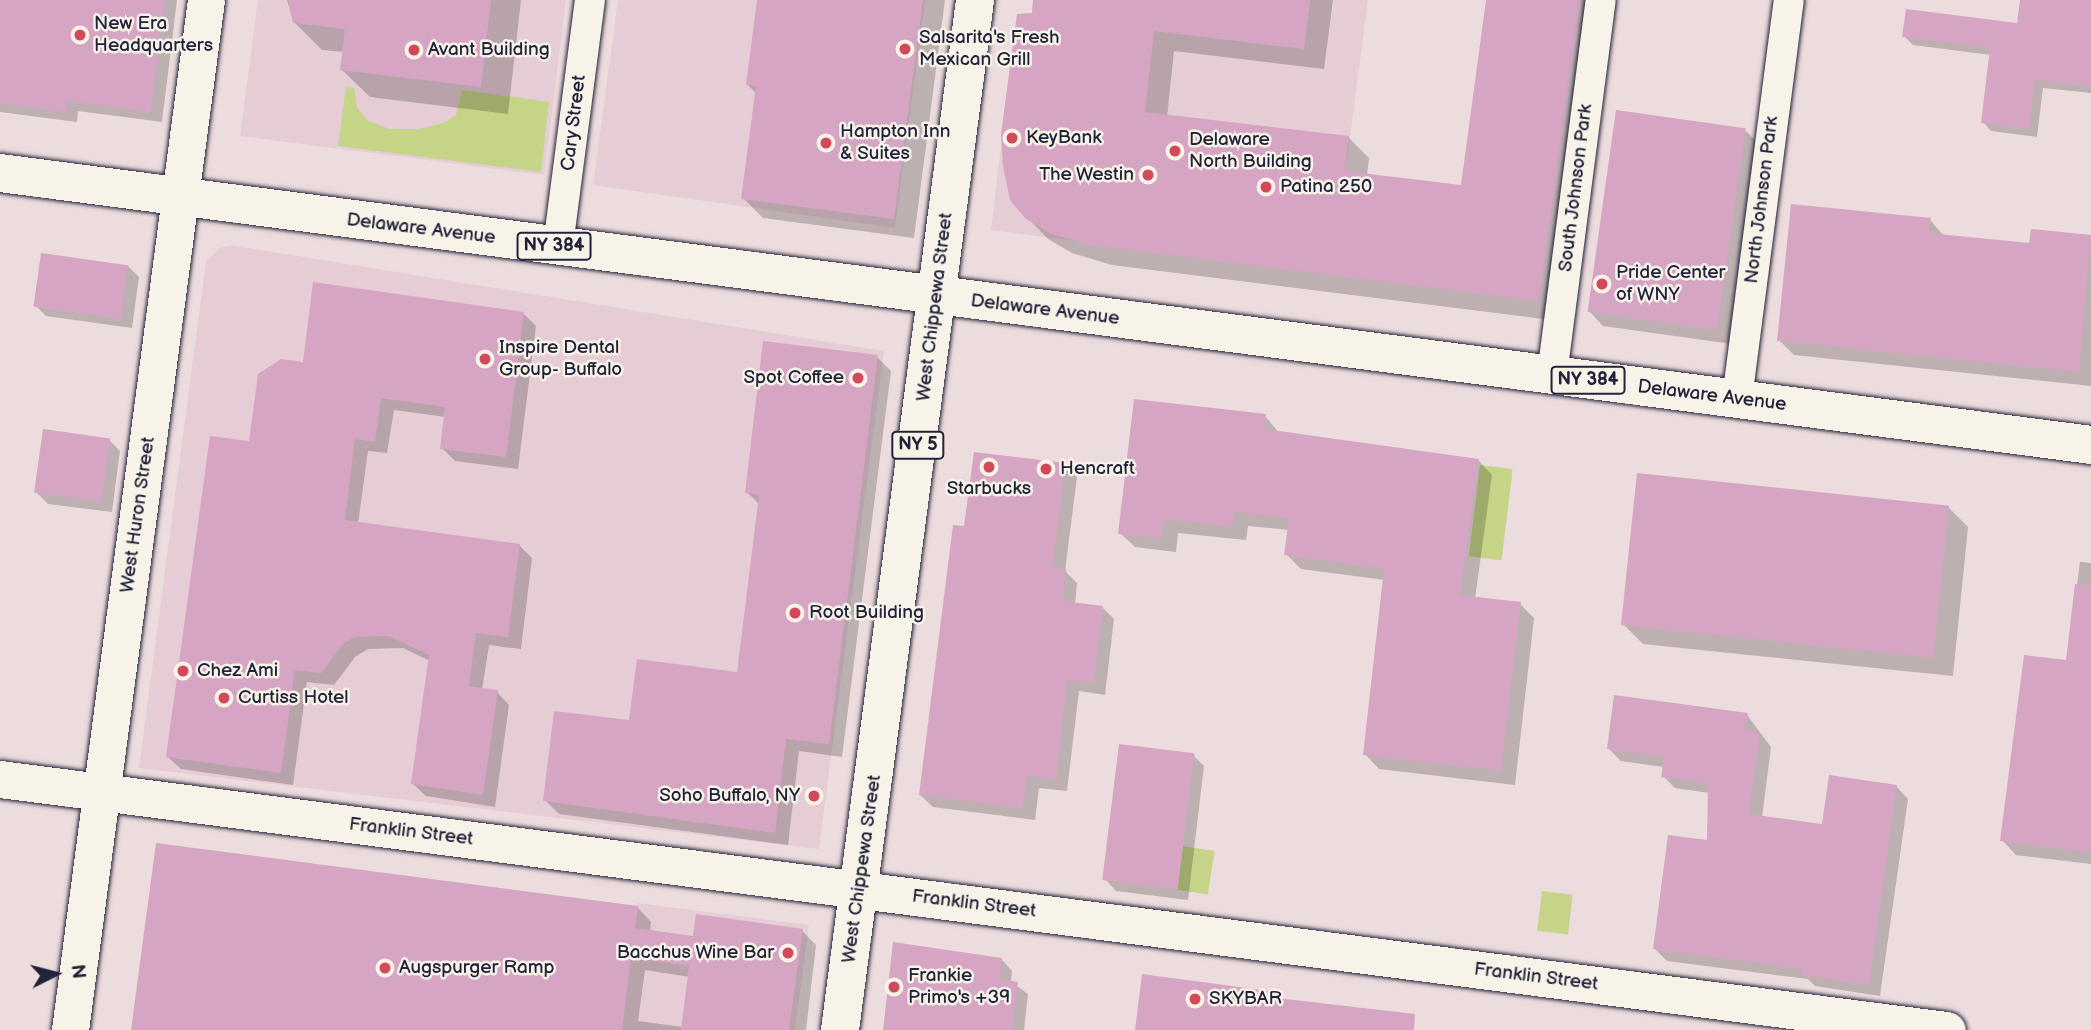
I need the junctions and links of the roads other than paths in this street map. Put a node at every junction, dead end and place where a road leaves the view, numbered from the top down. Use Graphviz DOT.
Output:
graph roads {
  1 [pos="206,0"];
  2 [pos="590,0"];
  3 [pos="975,0"];
  4 [pos="1601,0"];
  5 [pos="1789,0"];
  6 [pos="0,173"];
  7 [pos="180,197"];
  8 [pos="558,246"];
  9 [pos="936,295"];
  10 [pos="1552,375"];
  11 [pos="1737,399"];
  12 [pos="2091,445"];
  13 [pos="0,779"];
  14 [pos="102,792"];
  15 [pos="859,889"];
  16 [pos="71,1030"];
  17 [pos="840,1030"];
  18 [pos="1947,1030"];
  1 -- 7 [label="street, West Huron Street"];
  2 -- 8 [label="street, Cary Street"];
  3 -- 9 [label="main road, West Chippewa Street / NY 5"];
  4 -- 10 [label="street, South Johnson Park"];
  5 -- 11 [label="street, North Johnson Park"];
  6 -- 7 [label="main road, Delaware Avenue / NY 384"];
  7 -- 8 [label="main road, Delaware Avenue / NY 384"];
  7 -- 14 [label="street, West Huron Street"];
  8 -- 9 [label="main road, Delaware Avenue / NY 384"];
  9 -- 10 [label="main road, Delaware Avenue / NY 384"];
  9 -- 15 [label="main road, West Chippewa Street / NY 5"];
  10 -- 11 [label="main road, Delaware Avenue / NY 384"];
  11 -- 12 [label="main road, Delaware Avenue / NY 384"];
  13 -- 14 [label="street, Franklin Street"];
  14 -- 15 [label="street, Franklin Street"];
  14 -- 16 [label="street, West Huron Street"];
  15 -- 17 [label="main road, West Chippewa Street / NY 5"];
  15 -- 18 [label="street, Franklin Street"];
}
